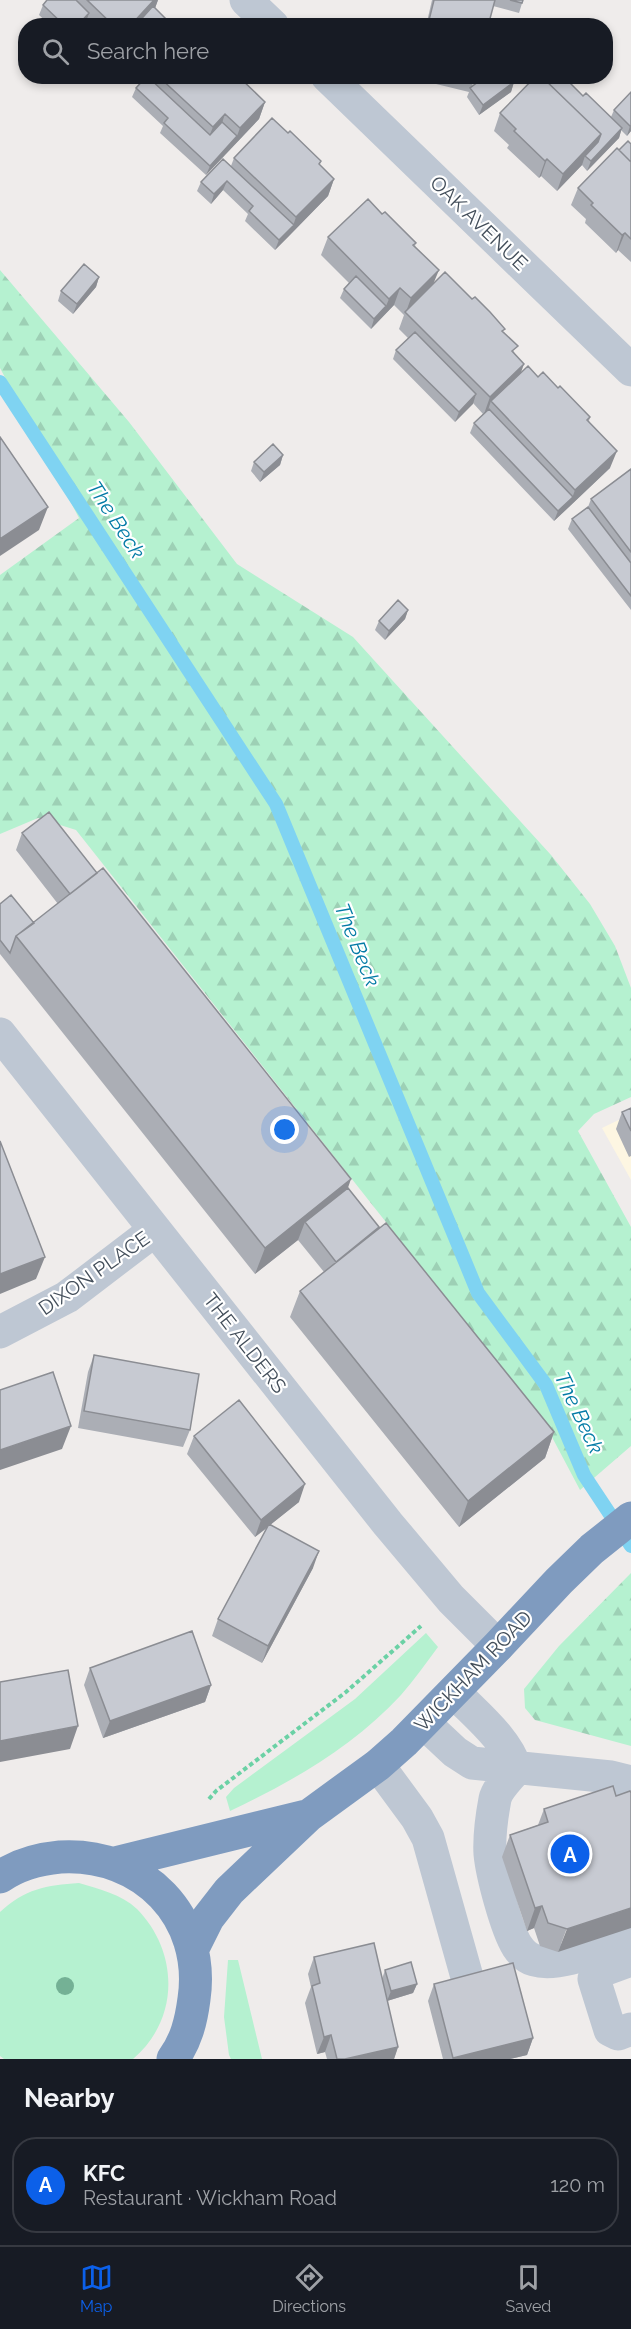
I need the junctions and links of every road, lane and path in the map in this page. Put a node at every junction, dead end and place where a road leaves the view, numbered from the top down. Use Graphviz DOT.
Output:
graph roads {
  1 [pos="246,0"];
  2 [pos="265,18"];
  3 [pos="335,84"];
  4 [pos="631,370"];
  5 [pos="0,1034"];
  6 [pos="155,1230"];
  7 [pos="0,1332"];
  8 [pos="631,1518"];
  9 [pos="451,1599"];
  10 [pos="498,1646"];
  11 [pos="454,1692"];
  12 [pos="424,1723"];
  13 [pos="378,1765"];
  14 [pos="516,1769"];
  15 [pos="628,1785"];
  16 [pos="308,1816"];
  17 [pos="205,1842"];
  18 [pos="115,1863"];
  19 [pos="0,1877"];
  20 [pos="631,1938"];
  21 [pos="193,1948"];
  22 [pos="631,1960"];
  23 [pos="467,1977"];
  24 [pos="631,2029"];
  25 [pos="173,2059"];
  1 -- 2 [label="street"];
  3 -- 4 [label="street, OAK AVENUE"];
  5 -- 6 [label="street, THE ALDERS"];
  6 -- 7 [label="street, DIXON PLACE"];
  6 -- 9 [label="street, THE ALDERS"];
  8 -- 10 [label="highway, WICKHAM ROAD"];
  9 -- 10 [label="street, THE ALDERS"];
  9 -- 17 [label="path"];
  10 -- 11 [label="highway, WICKHAM ROAD"];
  11 -- 12 [label="highway, WICKHAM ROAD"];
  11 -- 14 [label="street"];
  12 -- 13 [label="highway, WICKHAM ROAD"];
  12 -- 14 [label="street"];
  13 -- 16 [label="highway, WICKHAM ROAD"];
  13 -- 23 [label="street"];
  14 -- 15 [label="street"];
  14 -- 20 [label="street"];
  16 -- 17 [label="highway, WICKHAM ROAD"];
  16 -- 21 [label="highway, WICKHAM ROAD"];
  17 -- 18 [label="highway, WICKHAM ROAD"];
  18 -- 19 [label="highway"];
  18 -- 21 [label="highway"];
  21 -- 25 [label="highway"];
  22 -- 24 [label="street"];
}
